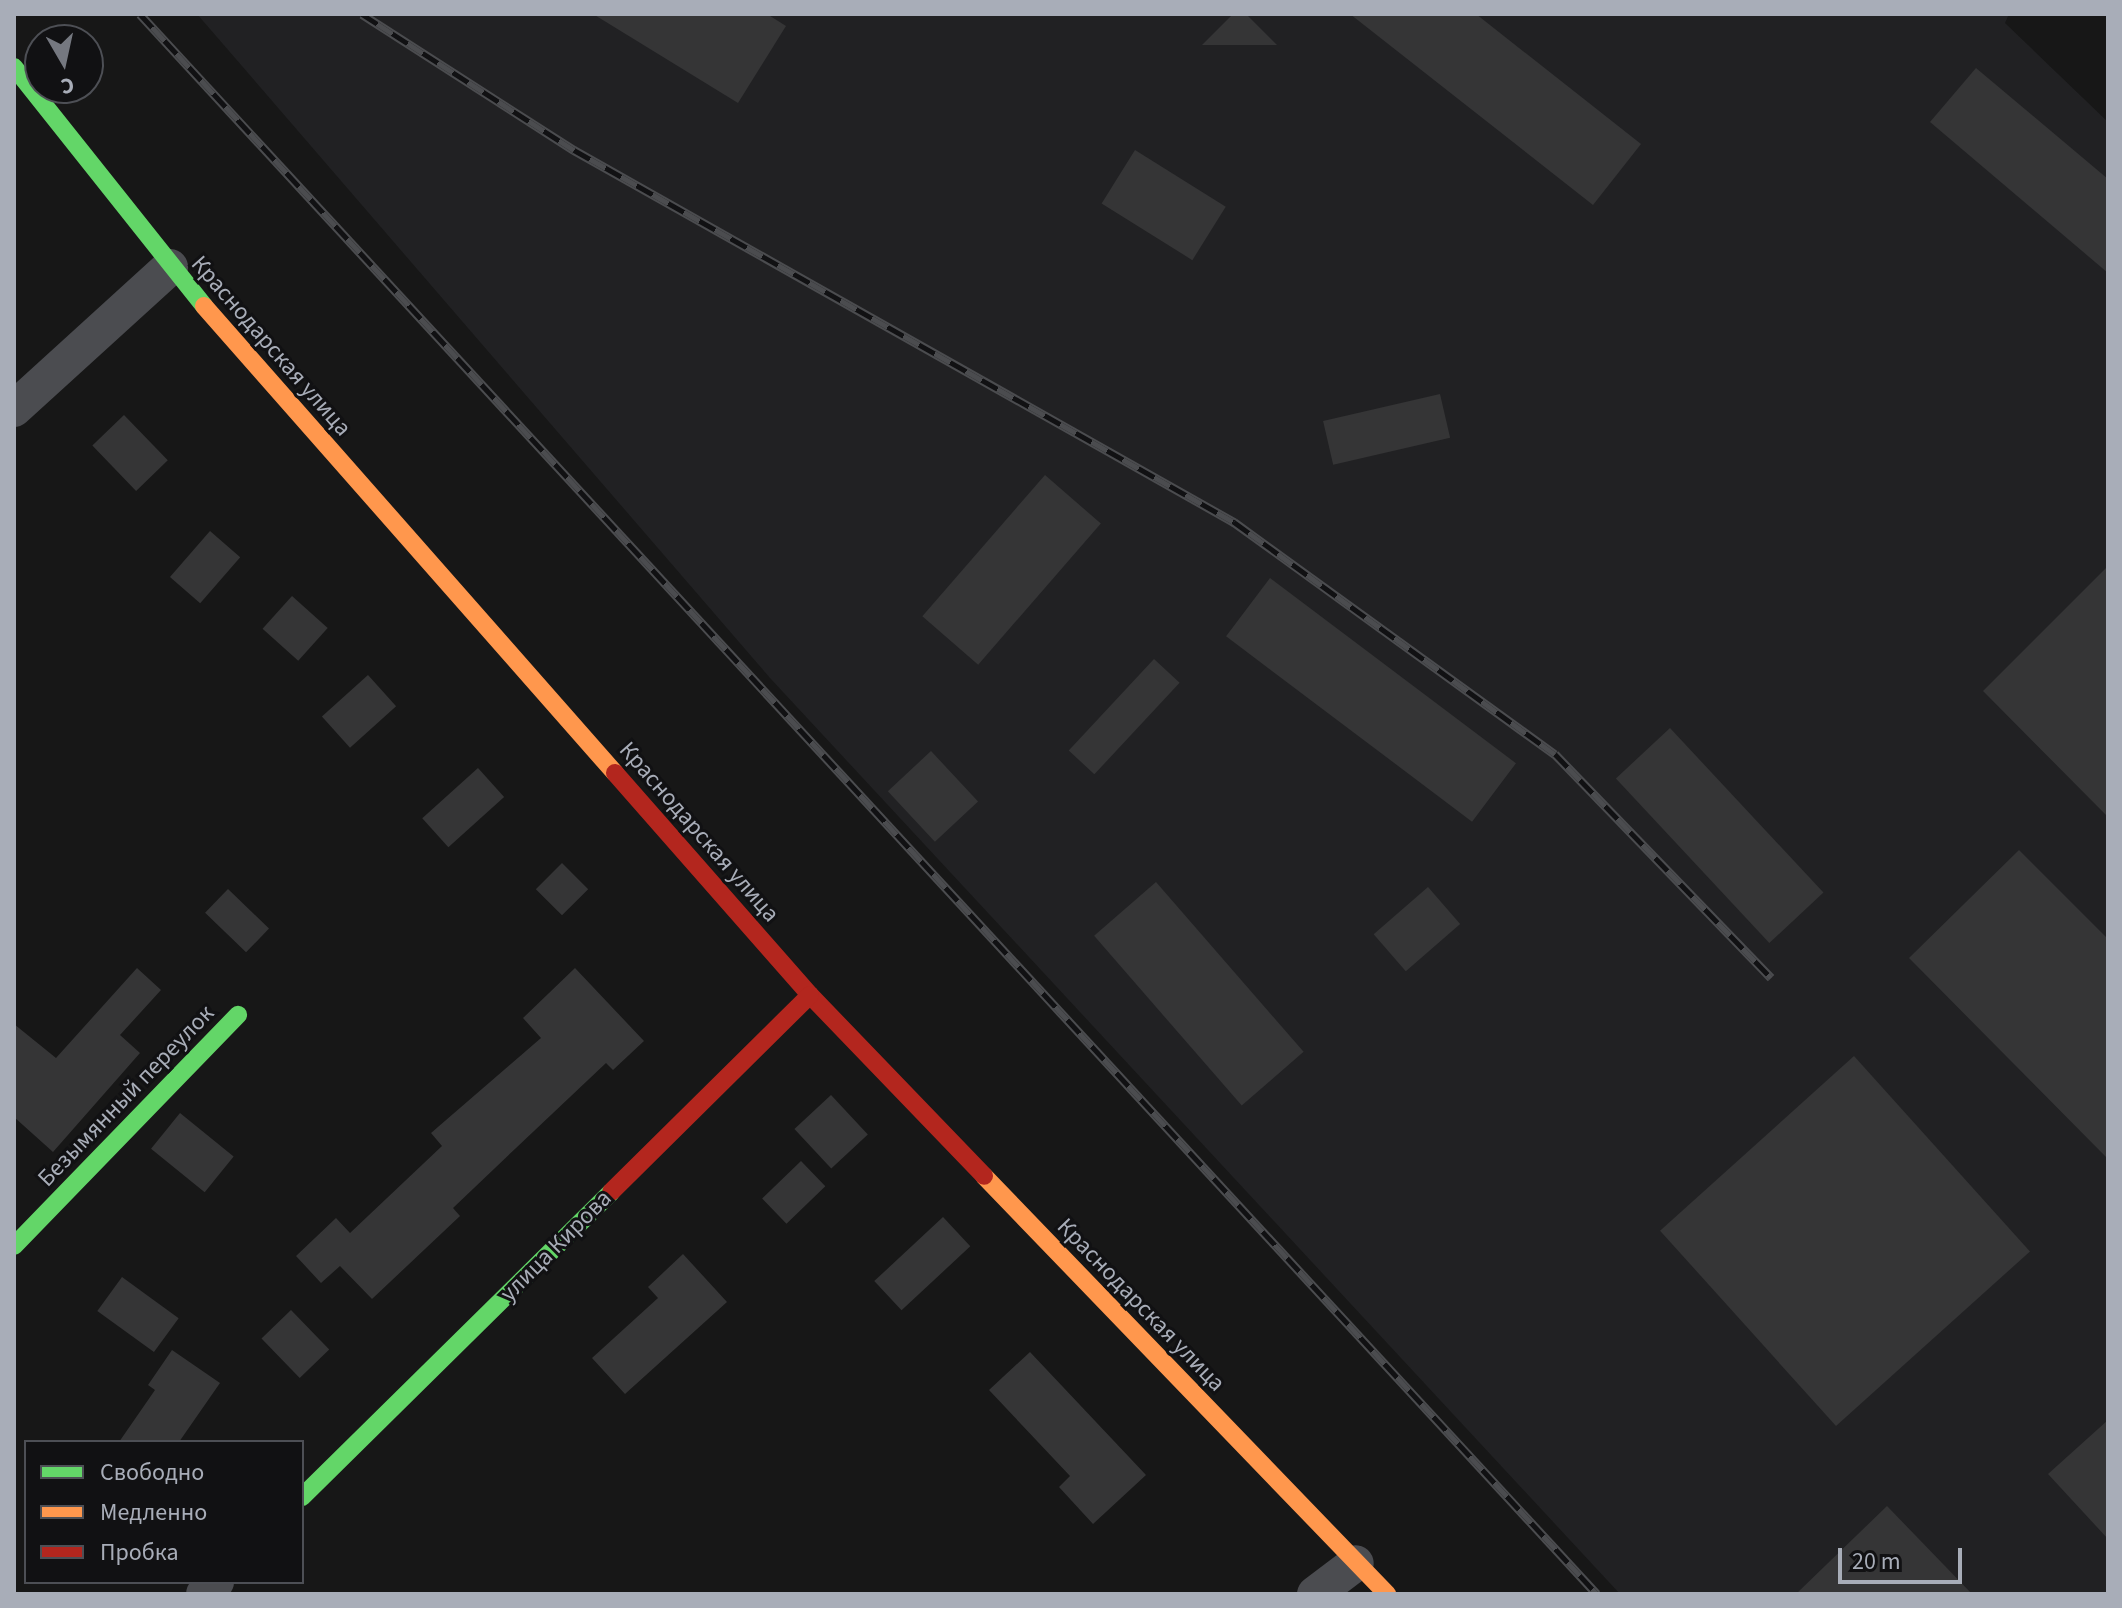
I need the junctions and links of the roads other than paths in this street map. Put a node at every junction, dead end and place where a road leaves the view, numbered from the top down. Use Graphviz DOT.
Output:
graph roads {
  1 [pos="14,67"];
  2 [pos="170,267"];
  3 [pos="14,409"];
  4 [pos="810,995"];
  5 [pos="238,1015"];
  6 [pos="14,1246"];
  7 [pos="304,1495"];
  8 [pos="1356,1563"];
  9 [pos="1315,1594"];
  10 [pos="1387,1594"];
  1 -- 2 [label="street, Краснодарская улица"];
  2 -- 3 [label="street"];
  2 -- 4 [label="street, Краснодарская улица"];
  4 -- 7 [label="street, улица Кирова"];
  4 -- 8 [label="street, Краснодарская улица"];
  5 -- 6 [label="street, Безымянный переулок"];
  8 -- 9 [label="street"];
  8 -- 10 [label="street, Краснодарская улица"];
}
